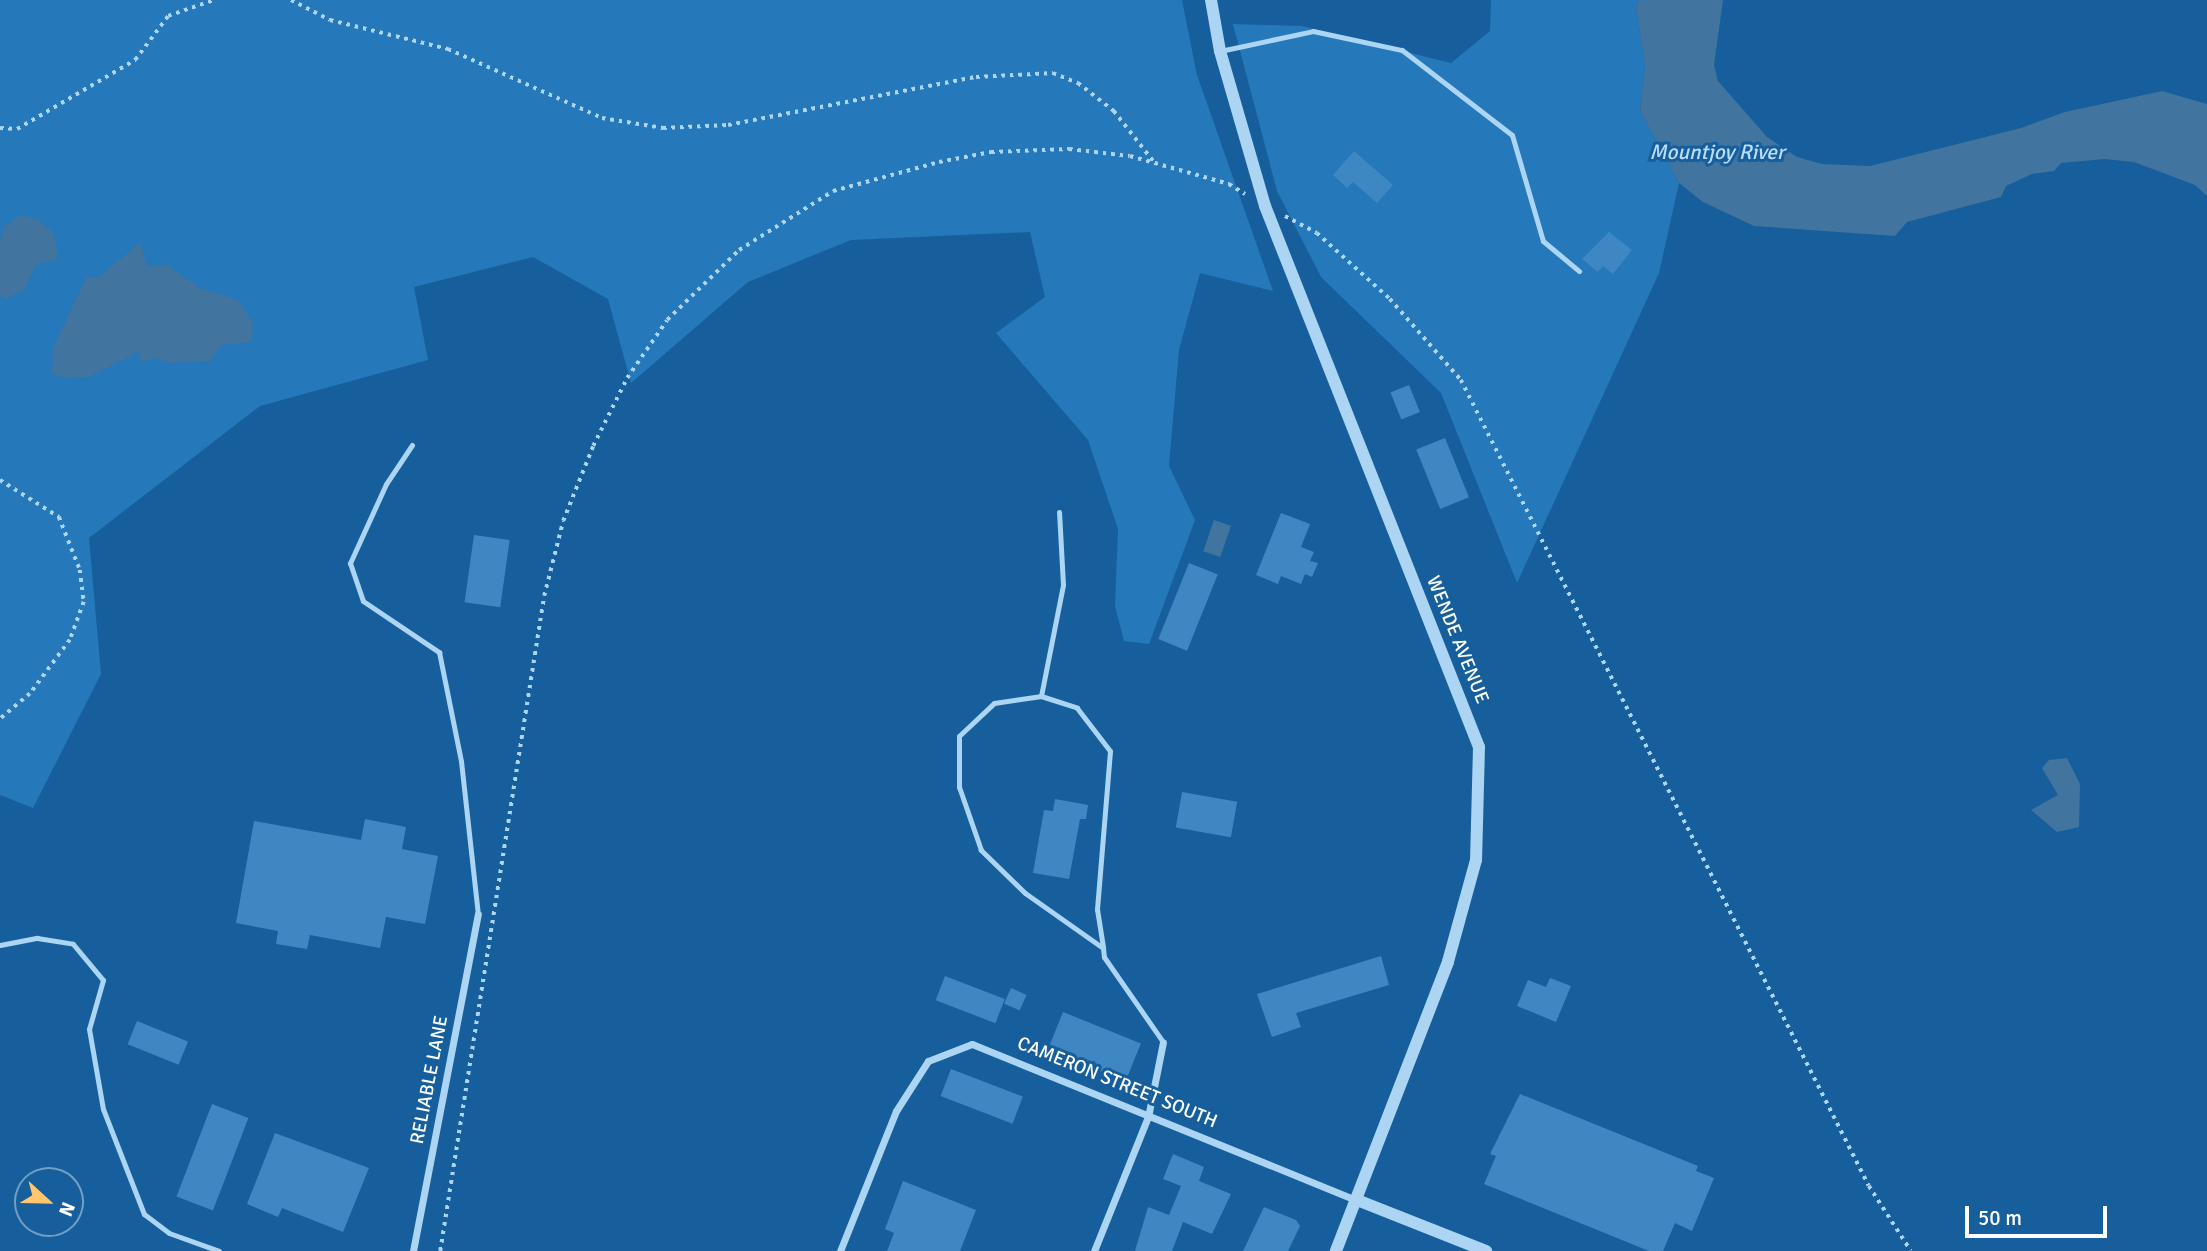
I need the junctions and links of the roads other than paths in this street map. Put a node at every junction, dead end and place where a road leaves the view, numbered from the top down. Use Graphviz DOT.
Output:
graph roads {
  1 [pos="1211,0"];
  2 [pos="1220,51"];
  3 [pos="1579,271"];
  4 [pos="412,445"];
  5 [pos="1059,512"];
  6 [pos="1041,696"];
  7 [pos="478,914"];
  8 [pos="0,945"];
  9 [pos="1103,948"];
  10 [pos="1163,1042"];
  11 [pos="1148,1117"];
  12 [pos="1357,1200"];
  13 [pos="219,1251"];
  14 [pos="412,1251"];
  15 [pos="841,1251"];
  16 [pos="1094,1251"];
  17 [pos="1336,1251"];
  18 [pos="1486,1251"];
  1 -- 2 [label="street, WENDE AVENUE"];
  2 -- 3 [label="lane"];
  2 -- 12 [label="street, WENDE AVENUE"];
  4 -- 7 [label="lane"];
  5 -- 6 [label="lane"];
  6 -- 9 [label="lane"];
  6 -- 9 [label="lane"];
  7 -- 14 [label="street, RELIABLE LANE"];
  8 -- 13 [label="lane"];
  9 -- 10 [label="lane"];
  10 -- 11 [label="street"];
  11 -- 12 [label="street, CAMERON STREET SOUTH"];
  11 -- 15 [label="street, CAMERON STREET SOUTH"];
  11 -- 16 [label="street"];
  12 -- 17 [label="street, WENDE AVENUE"];
  12 -- 18 [label="street, CAMERON STREET SOUTH"];
}
